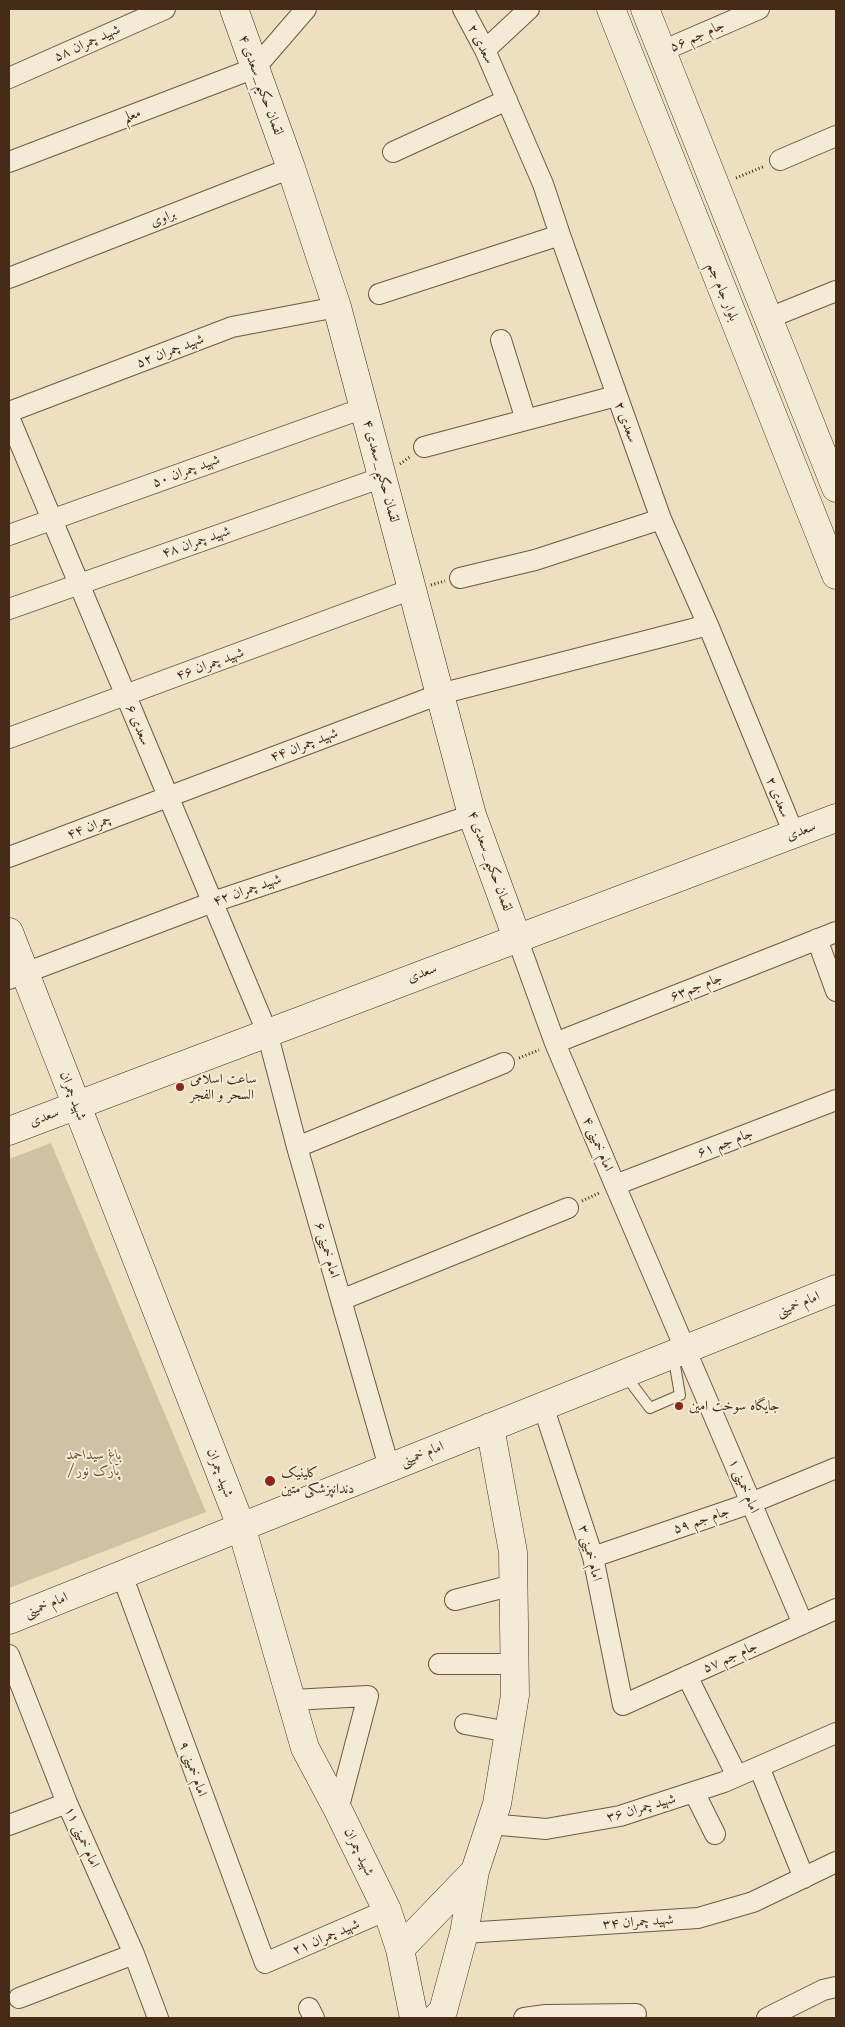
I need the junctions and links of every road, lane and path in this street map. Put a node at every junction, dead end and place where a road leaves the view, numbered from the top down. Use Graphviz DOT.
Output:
graph roads {
  1 [pos="165,9"];
  2 [pos="234,9"];
  3 [pos="306,9"];
  4 [pos="463,9"];
  5 [pos="529,9"];
  6 [pos="611,9"];
  7 [pos="645,9"];
  8 [pos="759,9"];
  9 [pos="485,50"];
  10 [pos="662,51"];
  11 [pos="632,63"];
  12 [pos="255,68"];
  13 [pos="9,78"];
  14 [pos="507,100"];
  15 [pos="836,136"];
  16 [pos="393,152"];
  17 [pos="780,160"];
  18 [pos="9,162"];
  19 [pos="291,168"];
  20 [pos="717,186"];
  21 [pos="560,235"];
  22 [pos="9,278"];
  23 [pos="836,291"];
  24 [pos="379,294"];
  25 [pos="337,307"];
  26 [pos="769,318"];
  27 [pos="501,340"];
  28 [pos="616,396"];
  29 [pos="364,408"];
  30 [pos="9,412"];
  31 [pos="9,417"];
  32 [pos="526,420"];
  33 [pos="424,447"];
  34 [pos="383,477"];
  35 [pos="836,488"];
  36 [pos="52,519"];
  37 [pos="661,519"];
  38 [pos="9,534"];
  39 [pos="836,575"];
  40 [pos="460,578"];
  41 [pos="78,583"];
  42 [pos="412,589"];
  43 [pos="9,609"];
  44 [pos="708,625"];
  45 [pos="440,694"];
  46 [pos="125,695"];
  47 [pos="9,738"];
  48 [pos="168,797"];
  49 [pos="472,815"];
  50 [pos="836,818"];
  51 [pos="794,834"];
  52 [pos="9,858"];
  53 [pos="212,902"];
  54 [pos="9,932"];
  55 [pos="836,932"];
  56 [pos="517,938"];
  57 [pos="817,939"];
  58 [pos="17,976"];
  59 [pos="836,991"];
  60 [pos="267,1032"];
  61 [pos="556,1043"];
  62 [pos="504,1064"];
  63 [pos="836,1100"];
  64 [pos="76,1105"];
  65 [pos="9,1131"];
  66 [pos="298,1147"];
  67 [pos="615,1185"];
  68 [pos="568,1208"];
  69 [pos="836,1289"];
  70 [pos="341,1300"];
  71 [pos="679,1351"];
  72 [pos="624,1373"];
  73 [pos="543,1406"];
  74 [pos="490,1427"];
  75 [pos="389,1467"];
  76 [pos="836,1468"];
  77 [pos="751,1503"];
  78 [pos="241,1526"];
  79 [pos="593,1557"];
  80 [pos="122,1575"];
  81 [pos="513,1585"];
  82 [pos="455,1600"];
  83 [pos="836,1609"];
  84 [pos="9,1620"];
  85 [pos="803,1624"];
  86 [pos="9,1655"];
  87 [pos="439,1664"];
  88 [pos="515,1664"];
  89 [pos="687,1676"];
  90 [pos="292,1700"];
  91 [pos="623,1705"];
  92 [pos="466,1724"];
  93 [pos="508,1732"];
  94 [pos="836,1733"];
  95 [pos="759,1767"];
  96 [pos="737,1776"];
  97 [pos="694,1792"];
  98 [pos="67,1803"];
  99 [pos="338,1810"];
  100 [pos="489,1824"];
  101 [pos="9,1825"];
  102 [pos="715,1834"];
  103 [pos="836,1862"];
  104 [pos="475,1871"];
  105 [pos="804,1878"];
  106 [pos="387,1910"];
  107 [pos="464,1933"];
  108 [pos="400,1949"];
  109 [pos="134,1954"];
  110 [pos="265,1963"];
  111 [pos="836,1987"];
  112 [pos="19,1998"];
  113 [pos="636,2014"];
  114 [pos="158,2018"];
  115 [pos="414,2018"];
  116 [pos="436,2018"];
  117 [pos="524,2018"];
  118 [pos="766,2018"];
  1 -- 13 [label="street, شهید چمران ۵۸"];
  2 -- 12 [label="main road, لقمان حکیم_سعدی ۴"];
  3 -- 12 [label="street"];
  4 -- 9 [label="street, سعدی ۲"];
  5 -- 9 [label="street"];
  6 -- 11 [label="main road, بلوار جام جم"];
  7 -- 10 [label="main road"];
  8 -- 10 [label="street, جام جم ۵۶"];
  9 -- 14 [label="street, سعدی ۲"];
  10 -- 11 [label="main road"];
  10 -- 20 [label="main road"];
  11 -- 39 [label="main road, بلوار جام جم"];
  12 -- 18 [label="street, معلم"];
  12 -- 19 [label="main road, لقمان حکیم_سعدی ۴"];
  14 -- 16 [label="street"];
  14 -- 21 [label="street, سعدی ۲"];
  15 -- 17 [label="street"];
  17 -- 20 [label="path"];
  19 -- 22 [label="street, براوی"];
  19 -- 25 [label="main road, لقمان حکیم_سعدی ۴"];
  20 -- 26 [label="main road"];
  21 -- 24 [label="street"];
  21 -- 28 [label="street, سعدی ۲"];
  23 -- 26 [label="street"];
  25 -- 29 [label="main road, لقمان حکیم_سعدی ۴"];
  25 -- 30 [label="street, شهید چمران ۵۲"];
  26 -- 35 [label="main road"];
  27 -- 32 [label="street"];
  28 -- 32 [label="street"];
  28 -- 37 [label="street, سعدی ۲"];
  29 -- 34 [label="main road, لقمان حکیم_سعدی ۴"];
  29 -- 36 [label="street, شهید چمران ۵۰"];
  31 -- 36 [label="street, سعدی ۶"];
  32 -- 33 [label="street"];
  33 -- 34 [label="path"];
  34 -- 41 [label="street, شهید چمران ۴۸"];
  34 -- 42 [label="main road, لقمان حکیم_سعدی ۴"];
  36 -- 38 [label="street, شهید چمران ۵۰"];
  36 -- 41 [label="street, سعدی ۶"];
  37 -- 40 [label="street"];
  37 -- 44 [label="street, سعدی ۲"];
  40 -- 42 [label="path"];
  41 -- 43 [label="street, شهید چمران ۴۸"];
  41 -- 46 [label="street, سعدی ۶"];
  42 -- 45 [label="main road, لقمان حکیم_سعدی ۴"];
  42 -- 46 [label="street, شهید چمران ۴۶"];
  44 -- 45 [label="street, شهید چمران ۴۴"];
  44 -- 51 [label="street, سعدی ۲"];
  45 -- 48 [label="street, شهید چمران ۴۴"];
  45 -- 49 [label="main road, لقمان حکیم_سعدی ۴"];
  46 -- 47 [label="street, شهید چمران ۴۶"];
  46 -- 48 [label="street, سعدی ۶"];
  48 -- 52 [label="street, چمران ۴۴"];
  48 -- 53 [label="street, سعدی ۶"];
  49 -- 53 [label="street, شهید چمران ۴۲"];
  49 -- 56 [label="main road, لقمان حکیم_سعدی ۴"];
  50 -- 51 [label="main road, سعدی"];
  51 -- 56 [label="main road, سعدی"];
  53 -- 58 [label="street, شهید چمران ۴۲"];
  53 -- 60 [label="street, سعدی ۶"];
  54 -- 58 [label="main road, شهید چمران"];
  55 -- 57 [label="street, جام جم۶۳"];
  56 -- 60 [label="main road, سعدی"];
  56 -- 61 [label="street, امام خمینی ۴"];
  57 -- 59 [label="street"];
  57 -- 61 [label="street, جام جم۶۳"];
  58 -- 64 [label="main road, شهید چمران"];
  60 -- 64 [label="main road, سعدی"];
  60 -- 66 [label="street, امام خمینی ۶"];
  61 -- 62 [label="path"];
  61 -- 67 [label="street, امام خمینی ۴"];
  62 -- 66 [label="street"];
  63 -- 67 [label="street, جام جم ۶۱"];
  64 -- 65 [label="main road, سعدی"];
  64 -- 78 [label="main road, شهید چمران"];
  66 -- 70 [label="street, امام خمینی ۶"];
  67 -- 68 [label="path"];
  67 -- 71 [label="street, امام خمینی ۴"];
  68 -- 70 [label="street"];
  69 -- 71 [label="main road, امام خمینی"];
  70 -- 75 [label="street, امام خمینی ۶"];
  71 -- 72 [label="main road, امام خمینی"];
  71 -- 72 [label="lane"];
  71 -- 77 [label="street, امام خمینی ۱"];
  72 -- 73 [label="main road, امام خمینی"];
  73 -- 74 [label="main road, امام خمینی"];
  73 -- 79 [label="street, امام خمینی ۳"];
  74 -- 75 [label="main road, امام خمینی"];
  74 -- 81 [label="main road"];
  75 -- 78 [label="main road, امام خمینی"];
  76 -- 77 [label="street, جام جم ۵۹"];
  77 -- 79 [label="street, جام جم ۵۹"];
  77 -- 85 [label="street, امام خمینی ۱"];
  78 -- 80 [label="main road, امام خمینی"];
  78 -- 90 [label="main road, شهید چمران"];
  79 -- 91 [label="street, امام خمینی ۳"];
  80 -- 84 [label="main road, امام خمینی"];
  80 -- 110 [label="street, امام خمینی ۹"];
  81 -- 82 [label="street"];
  81 -- 88 [label="main road"];
  83 -- 85 [label="street, جام جم ۵۷"];
  85 -- 89 [label="street, جام جم ۵۷"];
  86 -- 98 [label="street, امام خمینی ۱۱"];
  87 -- 88 [label="street"];
  88 -- 93 [label="main road"];
  89 -- 91 [label="street, جام جم ۵۷"];
  89 -- 96 [label="street"];
  90 -- 99 [label="main road, شهید چمران"];
  90 -- 99 [label="street"];
  92 -- 93 [label="street"];
  93 -- 100 [label="main road"];
  94 -- 95 [label="street, شهید چمران ۳۶"];
  95 -- 96 [label="street, شهید چمران ۳۶"];
  95 -- 105 [label="street"];
  96 -- 97 [label="street, شهید چمران ۳۶"];
  97 -- 100 [label="street, شهید چمران ۳۶"];
  97 -- 102 [label="street"];
  98 -- 101 [label="street"];
  98 -- 109 [label="street, امام خمینی ۱۱"];
  99 -- 106 [label="main road, شهید چمران"];
  100 -- 104 [label="main road"];
  103 -- 105 [label="street, شهید چمران ۳۴"];
  104 -- 107 [label="main road"];
  104 -- 108 [label="main road"];
  105 -- 107 [label="street, شهید چمران ۳۴"];
  106 -- 108 [label="main road, شهید چمران"];
  106 -- 110 [label="street, شهید چمران ۲۱"];
  107 -- 116 [label="main road"];
  108 -- 115 [label="main road, شهید چمران"];
  109 -- 112 [label="street"];
  109 -- 114 [label="street, امام خمینی ۱۱"];
  111 -- 118 [label="street"];
  113 -- 117 [label="street"];
}
